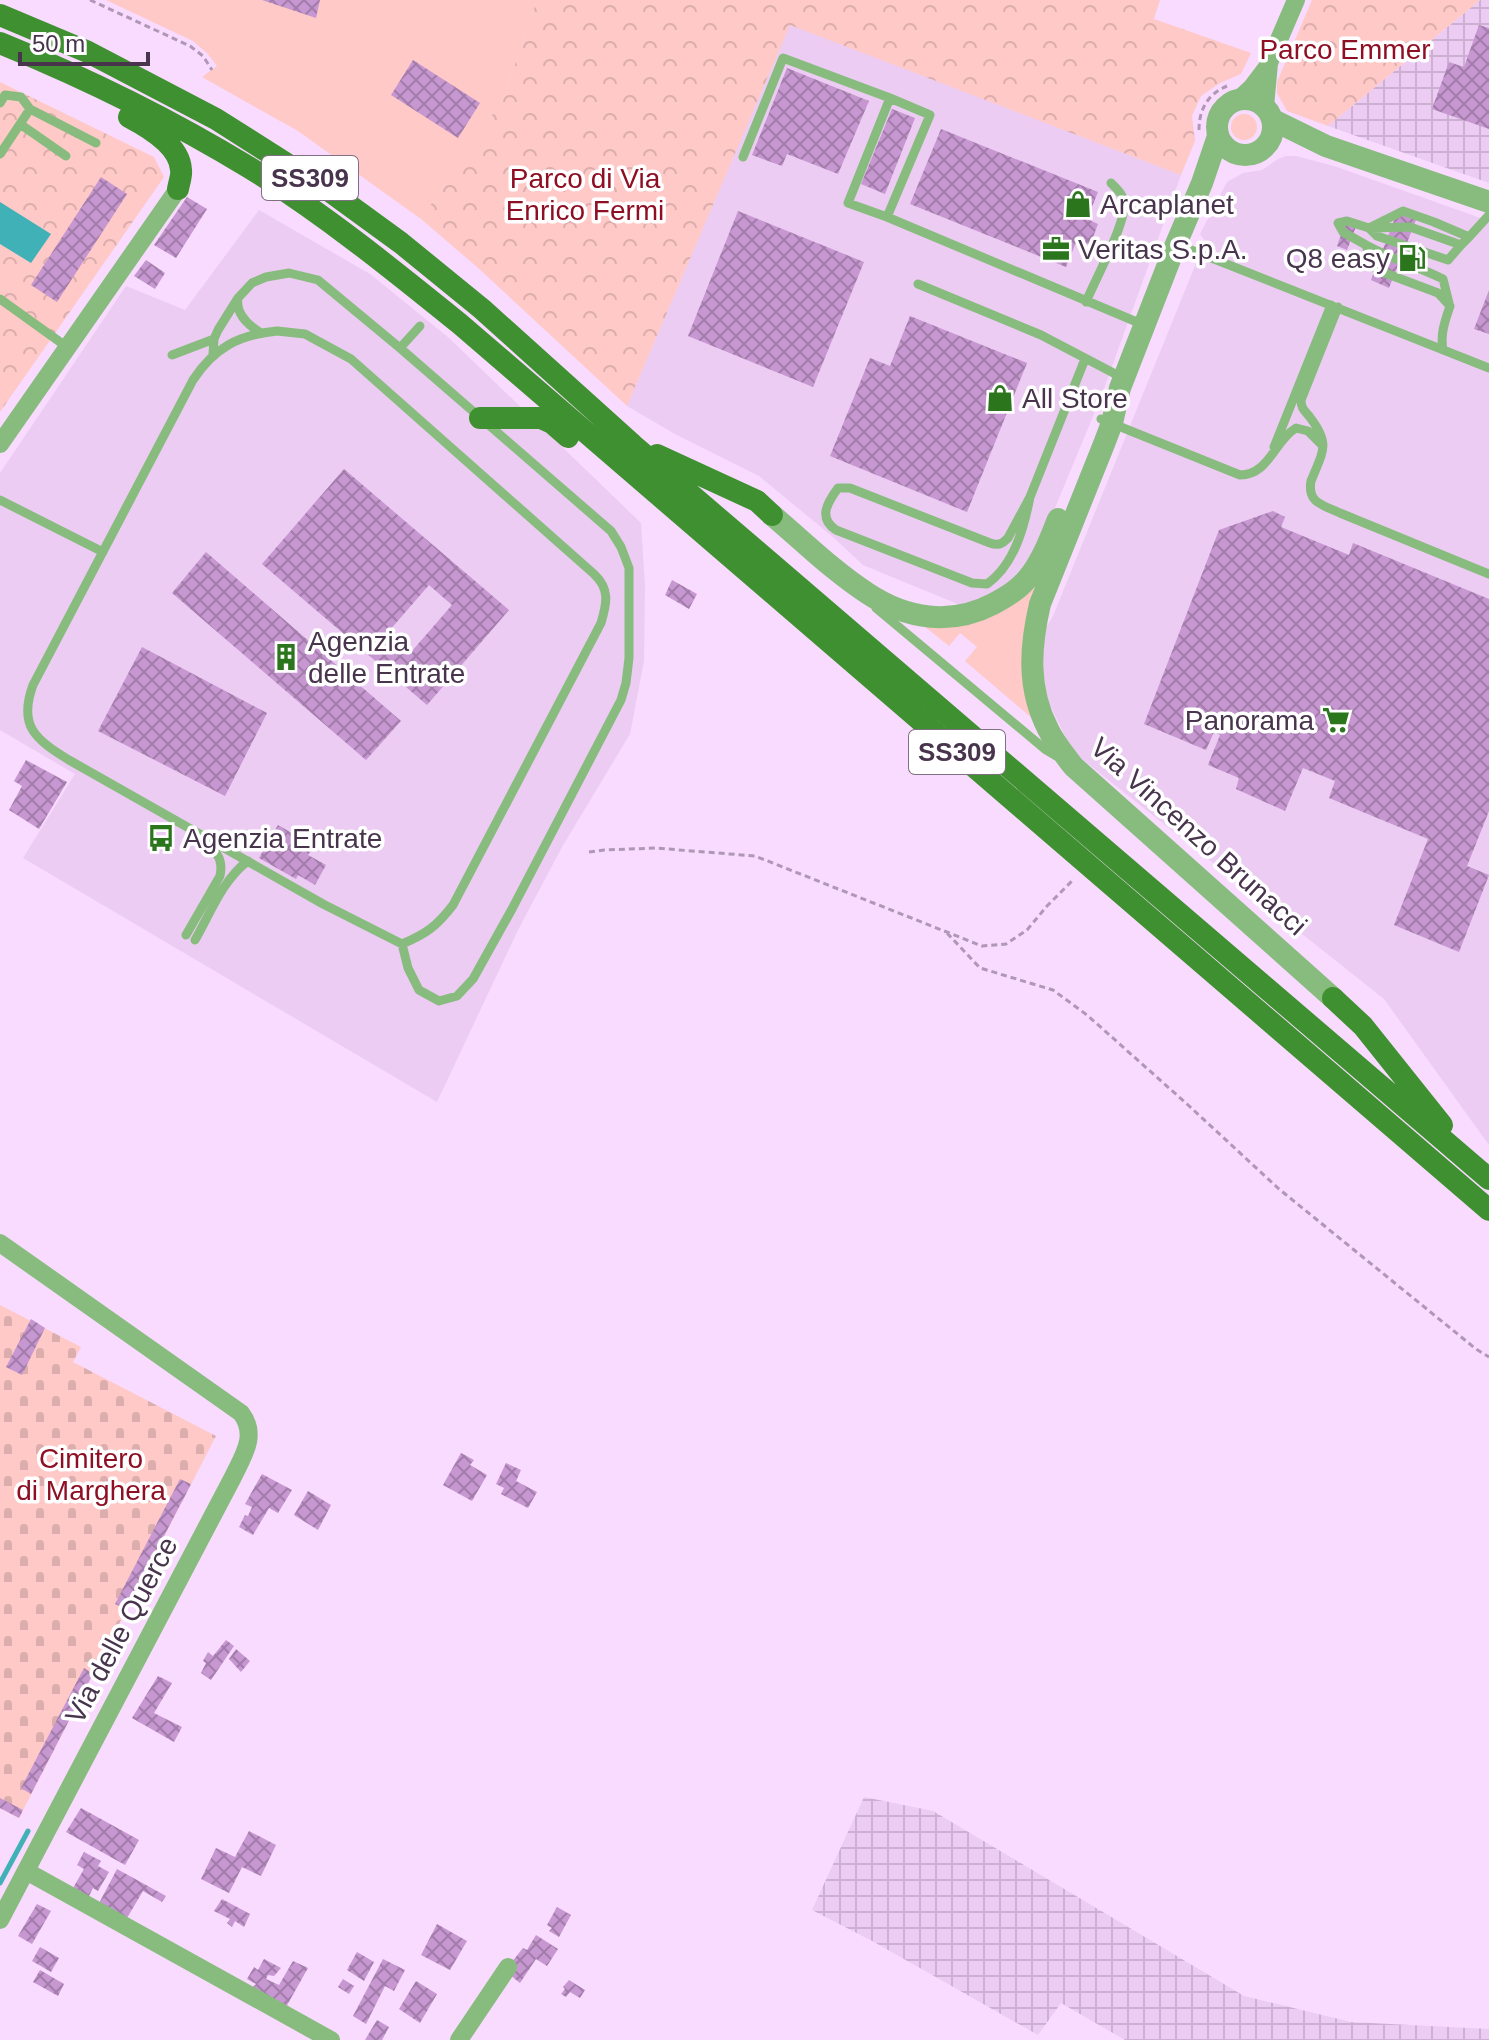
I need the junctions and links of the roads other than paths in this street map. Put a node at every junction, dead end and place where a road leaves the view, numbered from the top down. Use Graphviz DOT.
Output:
graph roads {
  1 [pos="1296,0"];
  2 [pos="0,15"];
  3 [pos="0,43"];
  4 [pos="1269,63"];
  5 [pos="55,67"];
  6 [pos="1234,92"];
  7 [pos="890,98"];
  8 [pos="0,103"];
  9 [pos="30,109"];
  10 [pos="1269,114"];
  11 [pos="20,124"];
  12 [pos="1209,138"];
  13 [pos="1314,140"];
  14 [pos="96,143"];
  15 [pos="1267,146"];
  16 [pos="0,154"];
  17 [pos="66,156"];
  18 [pos="1239,156"];
  19 [pos="743,157"];
  20 [pos="1111,183"];
  21 [pos="1202,183"];
  22 [pos="178,189"];
  23 [pos="1489,202"];
  24 [pos="1489,215"];
  25 [pos="887,217"];
  26 [pos="1369,228"];
  27 [pos="1469,237"];
  28 [pos="1176,244"];
  29 [pos="1366,245"];
  30 [pos="1461,245"];
  31 [pos="1448,260"];
  32 [pos="1443,279"];
  33 [pos="918,284"];
  34 [pos="238,298"];
  35 [pos="0,299"];
  36 [pos="1086,302"];
  37 [pos="1335,306"];
  38 [pos="1450,306"];
  39 [pos="1144,325"];
  40 [pos="420,326"];
  41 [pos="261,333"];
  42 [pos="214,339"];
  43 [pos="67,347"];
  44 [pos="400,348"];
  45 [pos="1443,350"];
  46 [pos="213,354"];
  47 [pos="172,355"];
  48 [pos="1085,359"];
  49 [pos="1489,368"];
  50 [pos="1122,383"];
  51 [pos="480,418"];
  52 [pos="1106,421"];
  53 [pos="0,444"];
  54 [pos="633,445"];
  55 [pos="1324,446"];
  56 [pos="1269,458"];
  57 [pos="627,470"];
  58 [pos="1030,497"];
  59 [pos="0,500"];
  60 [pos="772,515"];
  61 [pos="103,552"];
  62 [pos="1489,574"];
  63 [pos="854,584"];
  64 [pos="1073,766"];
  65 [pos="172,818"];
  66 [pos="248,861"];
  67 [pos="402,944"];
  68 [pos="1333,998"];
  69 [pos="1482,1173"];
  70 [pos="1489,1210"];
  71 [pos="0,1243"];
  72 [pos="26,1871"];
  73 [pos="0,1920"];
  74 [pos="508,1967"];
  75 [pos="331,2040"];
  76 [pos="459,2040"];
  1 -- 4 [label="street"];
  2 -- 54 [label="main road, SS309"];
  3 -- 5 [label="main road, SS309"];
  4 -- 6 [label="street"];
  4 -- 10 [label="street"];
  5 -- 22 [label="main road"];
  5 -- 57 [label="main road, SS309"];
  6 -- 10 [label="street"];
  6 -- 12 [label="street"];
  7 -- 19 [label="lane"];
  7 -- 25 [label="lane"];
  7 -- 25 [label="lane"];
  8 -- 9 [label="lane"];
  9 -- 11 [label="lane"];
  9 -- 14 [label="lane"];
  10 -- 13 [label="street"];
  10 -- 15 [label="street"];
  11 -- 16 [label="lane"];
  11 -- 17 [label="lane"];
  12 -- 18 [label="street"];
  12 -- 21 [label="street, Via Vincenzo Brunacci"];
  13 -- 15 [label="street"];
  13 -- 23 [label="street"];
  15 -- 18 [label="street"];
  18 -- 21 [label="street"];
  20 -- 36 [label="lane"];
  21 -- 28 [label="street, Via Vincenzo Brunacci"];
  22 -- 43 [label="street"];
  24 -- 27 [label="lane"];
  25 -- 36 [label="lane"];
  26 -- 27 [label="lane"];
  26 -- 29 [label="lane"];
  26 -- 30 [label="lane"];
  26 -- 31 [label="lane"];
  27 -- 30 [label="lane"];
  28 -- 37 [label="lane"];
  28 -- 39 [label="street, Via Vincenzo Brunacci"];
  29 -- 32 [label="lane"];
  29 -- 38 [label="lane"];
  30 -- 31 [label="lane"];
  31 -- 32 [label="lane"];
  32 -- 38 [label="lane"];
  33 -- 48 [label="lane"];
  34 -- 41 [label="lane"];
  34 -- 42 [label="lane"];
  34 -- 44 [label="lane"];
  35 -- 43 [label="lane"];
  36 -- 39 [label="lane"];
  37 -- 45 [label="lane"];
  37 -- 55 [label="lane"];
  37 -- 56 [label="lane"];
  38 -- 45 [label="lane"];
  39 -- 50 [label="street, Via Vincenzo Brunacci"];
  40 -- 44 [label="lane"];
  41 -- 46 [label="lane"];
  41 -- 67 [label="lane"];
  42 -- 46 [label="lane"];
  42 -- 47 [label="lane"];
  43 -- 53 [label="street"];
  44 -- 51 [label="lane"];
  45 -- 49 [label="lane"];
  46 -- 61 [label="lane"];
  48 -- 50 [label="lane"];
  48 -- 58 [label="lane"];
  50 -- 52 [label="street, Via Vincenzo Brunacci"];
  51 -- 57 [label="main road"];
  51 -- 67 [label="lane"];
  52 -- 56 [label="lane"];
  52 -- 63 [label="street, Via Vincenzo Brunacci"];
  52 -- 64 [label="street, Via Vincenzo Brunacci"];
  54 -- 60 [label="main road"];
  54 -- 69 [label="main road, SS309"];
  55 -- 56 [label="lane"];
  55 -- 62 [label="lane"];
  57 -- 70 [label="main road, SS309"];
  58 -- 58 [label="lane"];
  59 -- 61 [label="lane"];
  60 -- 63 [label="street, Via Vincenzo Brunacci"];
  61 -- 65 [label="lane"];
  63 -- 64 [label="lane"];
  64 -- 68 [label="street, Via Vincenzo Brunacci"];
  65 -- 66 [label="lane"];
  65 -- 66 [label="lane"];
  66 -- 67 [label="lane"];
  68 -- 69 [label="main road"];
  71 -- 72 [label="street, Via delle Querce"];
  72 -- 73 [label="street, Via delle Querce"];
  72 -- 75 [label="street"];
  74 -- 76 [label="street"];
}
